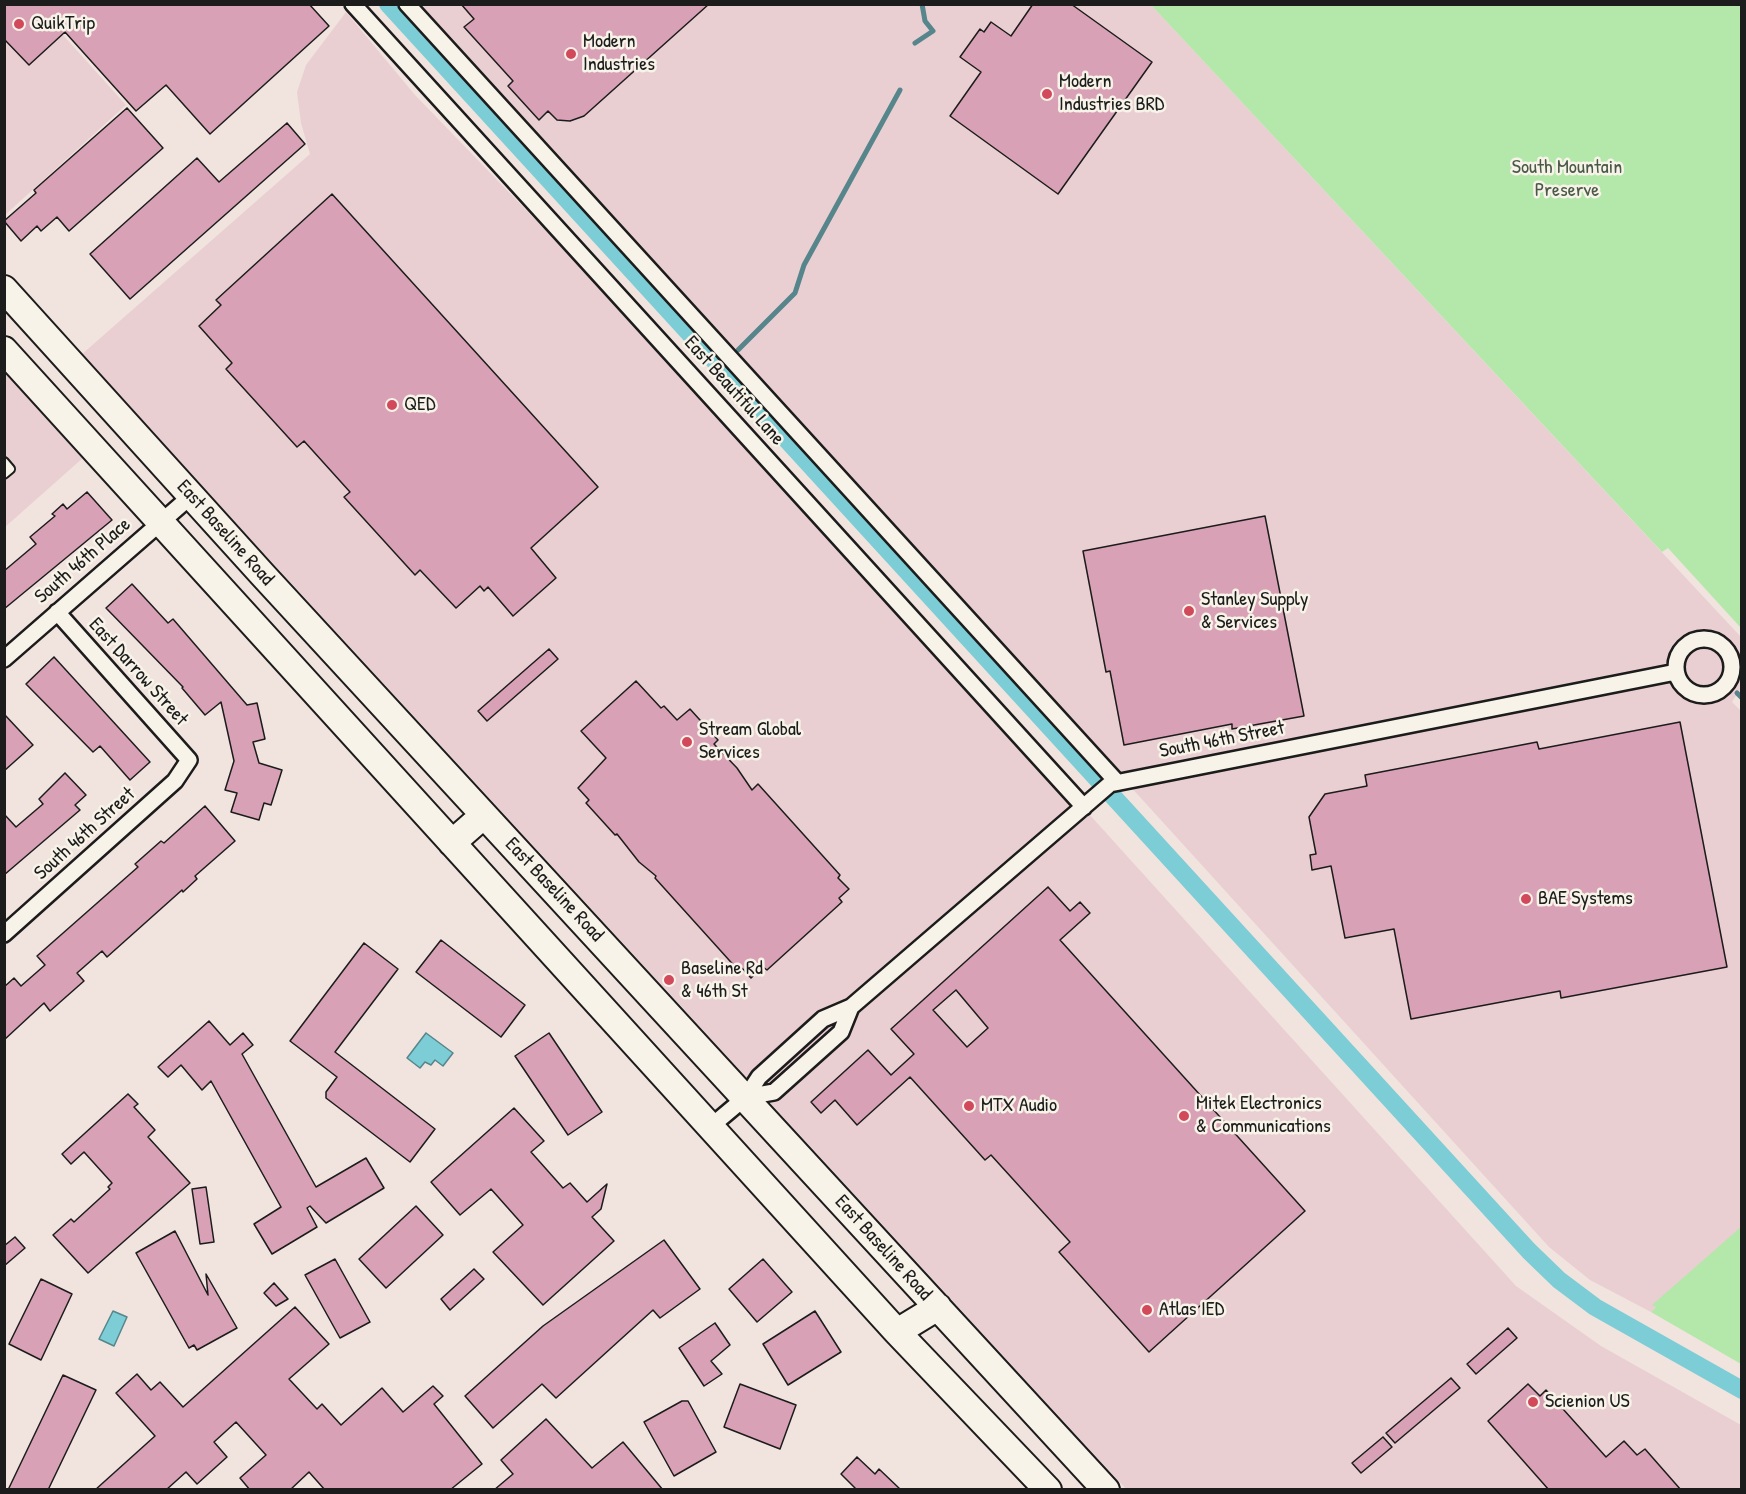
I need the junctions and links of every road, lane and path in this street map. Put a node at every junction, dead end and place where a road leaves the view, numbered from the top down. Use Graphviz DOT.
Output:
graph roads {
  1 [pos="353,4"];
  2 [pos="407,4"];
  3 [pos="4,289"];
  4 [pos="4,350"];
  5 [pos="4,462"];
  6 [pos="4,474"];
  7 [pos="191,496"];
  8 [pos="162,521"];
  9 [pos="57,612"];
  10 [pos="4,659"];
  11 [pos="1676,672"];
  12 [pos="189,760"];
  13 [pos="1114,783"];
  14 [pos="1084,807"];
  15 [pos="484,815"];
  16 [pos="452,843"];
  17 [pos="4,934"];
  18 [pos="851,1007"];
  19 [pos="746,1097"];
  20 [pos="710,1128"];
  21 [pos="938,1307"];
  22 [pos="897,1332"];
  23 [pos="1048,1490"];
  24 [pos="1106,1490"];
  1 -- 14 [label="street, East Beautiful Lane"];
  2 -- 13 [label="street, East Beautiful Lane"];
  3 -- 7 [label="main road, East Baseline Road"];
  4 -- 8 [label="main road, East Baseline Road"];
  5 -- 6 [label="lane"];
  7 -- 8 [label="street, South 46th Place"];
  7 -- 15 [label="main road, East Baseline Road"];
  8 -- 9 [label="street, South 46th Place"];
  8 -- 16 [label="main road, East Baseline Road"];
  9 -- 10 [label="street, South 46th Place"];
  9 -- 12 [label="street, East Darrow Street"];
  11 -- 13 [label="street, South 46th Street"];
  12 -- 17 [label="street, South 46th Street"];
  13 -- 14 [label="street, South 46th Street"];
  14 -- 18 [label="street, South 46th Street"];
  15 -- 16 [label="main road"];
  15 -- 19 [label="main road, East Baseline Road"];
  16 -- 20 [label="main road, East Baseline Road"];
  18 -- 19 [label="street, South 46th Street"];
  18 -- 19 [label="street, South 46th Street"];
  19 -- 20 [label="street, South 46th Street"];
  19 -- 21 [label="main road, East Baseline Road"];
  20 -- 22 [label="main road, East Baseline Road"];
  21 -- 22 [label="main road"];
  21 -- 24 [label="main road, East Baseline Road"];
  22 -- 23 [label="main road, East Baseline Road"];
}
